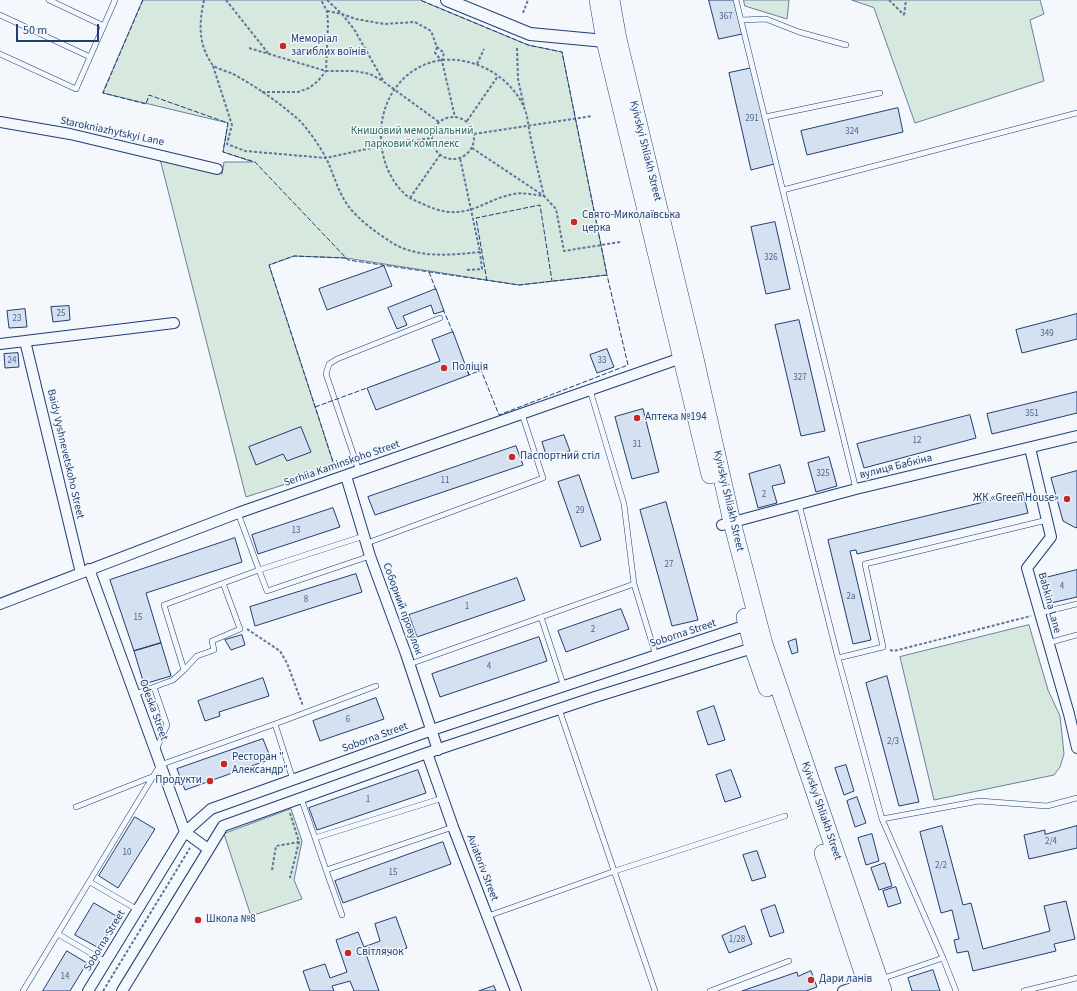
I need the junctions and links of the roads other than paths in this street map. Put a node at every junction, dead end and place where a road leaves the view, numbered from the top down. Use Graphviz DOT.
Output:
graph roads {
  1 [pos="49,0"];
  2 [pos="115,0"];
  3 [pos="447,0"];
  4 [pos="598,0"];
  5 [pos="611,0"];
  6 [pos="736,0"];
  7 [pos="0,15"];
  8 [pos="741,20"];
  9 [pos="104,26"];
  10 [pos="611,40"];
  11 [pos="846,45"];
  12 [pos="0,54"];
  13 [pos="90,58"];
  14 [pos="880,93"];
  15 [pos="1077,113"];
  16 [pos="765,117"];
  17 [pos="0,122"];
  18 [pos="217,169"];
  19 [pos="783,190"];
  20 [pos="440,318"];
  21 [pos="174,323"];
  22 [pos="25,341"];
  23 [pos="0,344"];
  24 [pos="687,356"];
  25 [pos="590,390"];
  26 [pos="522,414"];
  27 [pos="1077,436"];
  28 [pos="1030,448"];
  29 [pos="359,471"];
  30 [pos="346,476"];
  31 [pos="856,489"];
  32 [pos="799,504"];
  33 [pos="238,513"];
  34 [pos="1047,520"];
  35 [pos="727,524"];
  36 [pos="366,540"];
  37 [pos="370,556"];
  38 [pos="259,570"];
  39 [pos="85,571"];
  40 [pos="223,583"];
  41 [pos="634,584"];
  42 [pos="0,604"];
  43 [pos="1077,604"];
  44 [pos="1040,613"];
  45 [pos="541,617"];
  46 [pos="752,623"];
  47 [pos="1077,635"];
  48 [pos="1048,643"];
  49 [pos="758,646"];
  50 [pos="656,656"];
  51 [pos="838,658"];
  52 [pos="410,664"];
  53 [pos="184,670"];
  54 [pos="376,686"];
  55 [pos="564,686"];
  56 [pos="154,687"];
  57 [pos="135,694"];
  58 [pos="559,709"];
  59 [pos="1073,713"];
  60 [pos="275,724"];
  61 [pos="432,730"];
  62 [pos="1077,748"];
  63 [pos="438,750"];
  64 [pos="155,751"];
  65 [pos="427,753"];
  66 [pos="160,765"];
  67 [pos="154,776"];
  68 [pos="293,780"];
  69 [pos="301,798"];
  70 [pos="443,798"];
  71 [pos="1077,798"];
  72 [pos="76,807"];
  73 [pos="785,816"];
  74 [pos="882,819"];
  75 [pos="453,827"];
  76 [pos="185,832"];
  77 [pos="315,838"];
  78 [pos="208,849"];
  79 [pos="326,870"];
  80 [pos="615,871"];
  81 [pos="90,882"];
  82 [pos="138,910"];
  83 [pos="342,915"];
  84 [pos="488,916"];
  85 [pos="58,934"];
  86 [pos="943,958"];
  87 [pos="106,962"];
  88 [pos="789,962"];
  89 [pos="1077,978"];
  90 [pos="875,986"];
  91 [pos="23,991"];
  92 [pos="88,991"];
  93 [pos="122,991"];
  94 [pos="516,991"];
  95 [pos="655,991"];
  96 [pos="710,991"];
  97 [pos="844,991"];
  98 [pos="956,991"];
  99 [pos="1024,991"];
  1 -- 9 [label="lane"];
  2 -- 9 [label="lane"];
  3 -- 10 [label="street"];
  4 -- 10 [label="highway, Kyivskyi Shliakh Street"];
  5 -- 10 [label="highway, Kyivskyi Shliakh Street"];
  6 -- 8 [label="lane"];
  7 -- 13 [label="lane"];
  8 -- 11 [label="lane"];
  8 -- 16 [label="lane"];
  9 -- 13 [label="lane"];
  10 -- 24 [label="highway, Kyivskyi Shliakh Street"];
  12 -- 13 [label="lane"];
  14 -- 16 [label="lane"];
  15 -- 19 [label="lane"];
  16 -- 19 [label="lane"];
  17 -- 18 [label="street, Starokniazhytskyi Lane"];
  19 -- 31 [label="lane"];
  20 -- 29 [label="lane"];
  21 -- 22 [label="street"];
  22 -- 23 [label="street"];
  22 -- 39 [label="street, Baidy Vyshnevetskoho Street"];
  24 -- 25 [label="street, Serhiia Kaminskoho Street"];
  24 -- 35 [label="highway, Kyivskyi Shliakh Street"];
  25 -- 26 [label="street, Serhiia Kaminskoho Street"];
  25 -- 41 [label="lane"];
  26 -- 29 [label="street, Serhiia Kaminskoho Street"];
  26 -- 36 [label="lane"];
  27 -- 28 [label="street, вулиця Бабкіна"];
  28 -- 31 [label="street, вулиця Бабкіна"];
  28 -- 34 [label="street, Babkina Lane"];
  29 -- 30 [label="street, Serhiia Kaminskoho Street"];
  30 -- 33 [label="street, Serhiia Kaminskoho Street"];
  30 -- 36 [label="street, Соборний провулок"];
  31 -- 32 [label="street, вулиця Бабкіна"];
  32 -- 35 [label="street, вулиця Бабкіна"];
  32 -- 51 [label="lane"];
  33 -- 38 [label="lane"];
  33 -- 39 [label="street, Serhiia Kaminskoho Street"];
  34 -- 44 [label="street, Babkina Lane"];
  34 -- 51 [label="lane"];
  35 -- 46 [label="highway, Kyivskyi Shliakh Street"];
  36 -- 37 [label="street, Соборний провулок"];
  36 -- 38 [label="lane"];
  37 -- 38 [label="lane"];
  37 -- 52 [label="street, Соборний провулок"];
  38 -- 40 [label="lane"];
  39 -- 42 [label="street, Serhiia Kaminskoho Street"];
  39 -- 57 [label="street, Odeska Street"];
  40 -- 53 [label="lane"];
  40 -- 53 [label="lane"];
  41 -- 45 [label="lane"];
  41 -- 50 [label="lane"];
  43 -- 44 [label="lane"];
  44 -- 48 [label="street, Babkina Lane"];
  45 -- 52 [label="lane"];
  45 -- 55 [label="lane"];
  46 -- 49 [label="highway, Kyivskyi Shliakh Street"];
  46 -- 50 [label="street, Soborna Street"];
  47 -- 48 [label="lane"];
  48 -- 59 [label="street, Babkina Lane"];
  49 -- 58 [label="street"];
  49 -- 90 [label="highway, Kyivskyi Shliakh Street"];
  50 -- 55 [label="street, Soborna Street"];
  51 -- 74 [label="lane"];
  52 -- 61 [label="street, Соборний провулок"];
  53 -- 56 [label="lane"];
  54 -- 60 [label="lane"];
  55 -- 61 [label="street, Soborna Street"];
  56 -- 57 [label="lane"];
  56 -- 64 [label="lane"];
  57 -- 64 [label="street, Odeska Street"];
  58 -- 63 [label="street"];
  58 -- 80 [label="lane"];
  59 -- 62 [label="street, Babkina Lane"];
  60 -- 66 [label="lane"];
  60 -- 68 [label="lane"];
  61 -- 63 [label="street, Соборний провулок"];
  61 -- 68 [label="street, Soborna Street"];
  63 -- 65 [label="street"];
  64 -- 66 [label="street, Odeska Street"];
  65 -- 69 [label="street"];
  65 -- 70 [label="street, Aviatoriv Street"];
  66 -- 67 [label="lane"];
  66 -- 76 [label="street, Odeska Street"];
  67 -- 72 [label="lane"];
  67 -- 81 [label="lane"];
  68 -- 76 [label="street, Soborna Street"];
  69 -- 77 [label="lane"];
  69 -- 78 [label="street"];
  70 -- 75 [label="street, Aviatoriv Street"];
  70 -- 77 [label="lane"];
  71 -- 74 [label="lane"];
  73 -- 80 [label="lane"];
  74 -- 86 [label="lane"];
  75 -- 79 [label="lane"];
  75 -- 84 [label="street, Aviatoriv Street"];
  76 -- 78 [label="street"];
  76 -- 82 [label="street, Soborna Street"];
  77 -- 79 [label="lane"];
  78 -- 93 [label="street"];
  79 -- 83 [label="lane"];
  80 -- 84 [label="lane"];
  80 -- 95 [label="lane"];
  81 -- 82 [label="lane"];
  81 -- 85 [label="lane"];
  82 -- 87 [label="street, Soborna Street"];
  84 -- 94 [label="street, Aviatoriv Street"];
  85 -- 87 [label="lane"];
  85 -- 91 [label="lane"];
  86 -- 90 [label="lane"];
  86 -- 98 [label="lane"];
  87 -- 92 [label="street, Soborna Street"];
  88 -- 96 [label="lane"];
  89 -- 99 [label="lane"];
  90 -- 97 [label="street"];
}
